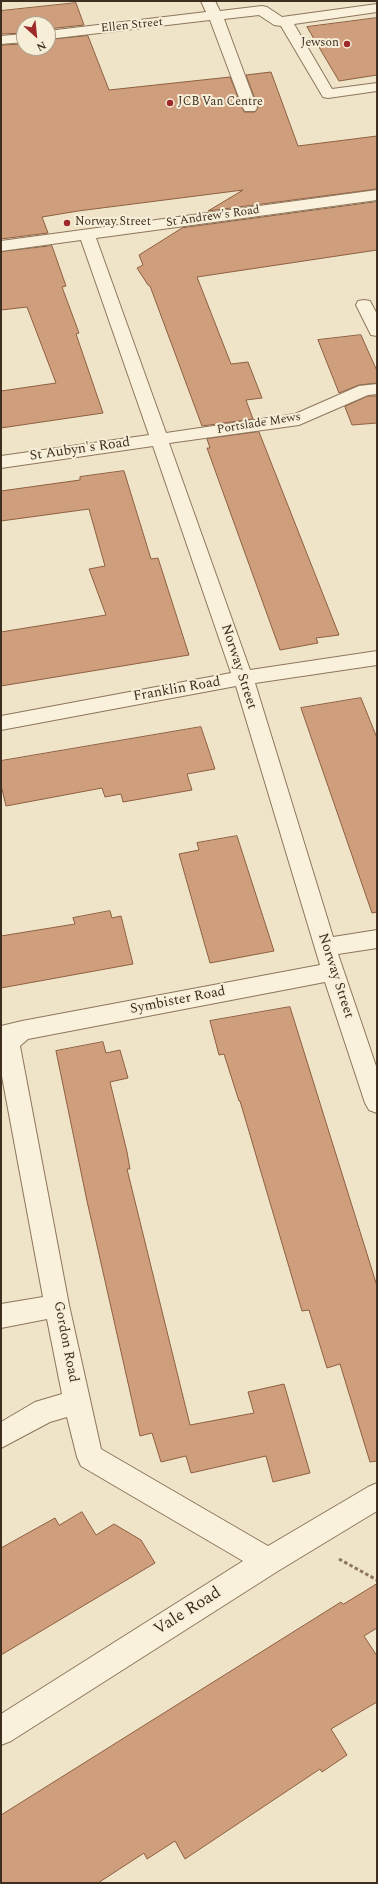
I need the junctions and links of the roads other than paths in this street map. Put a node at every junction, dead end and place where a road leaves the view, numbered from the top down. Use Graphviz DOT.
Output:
graph roads {
  1 [pos="208,1"];
  2 [pos="377,8"];
  3 [pos="216,16"];
  4 [pos="285,21"];
  5 [pos="56,34"];
  6 [pos="16,39"];
  7 [pos="1,40"];
  8 [pos="377,86"];
  9 [pos="250,108"];
  10 [pos="377,195"];
  11 [pos="87,234"];
  12 [pos="1,246"];
  13 [pos="364,305"];
  14 [pos="377,331"];
  15 [pos="377,389"];
  16 [pos="159,438"];
  17 [pos="1,462"];
  18 [pos="377,658"];
  19 [pos="243,678"];
  20 [pos="1,723"];
  21 [pos="377,939"];
  22 [pos="326,947"];
  23 [pos="333,972"];
  24 [pos="11,1032"];
  25 [pos="377,1103"];
  26 [pos="57,1306"];
  27 [pos="1,1316"];
  28 [pos="77,1402"];
  29 [pos="1,1436"];
  30 [pos="377,1496"];
  31 [pos="268,1561"];
  32 [pos="1,1731"];
  1 -- 3 [label="street"];
  2 -- 4 [label="street"];
  3 -- 4 [label="street, Ellen Street"];
  3 -- 5 [label="street, Ellen Street"];
  3 -- 9 [label="street"];
  4 -- 8 [label="street"];
  6 -- 7 [label="street"];
  10 -- 11 [label="street, St Andrew's Road"];
  11 -- 12 [label="street, St Andrew's Road"];
  11 -- 16 [label="street, Norway Street"];
  13 -- 14 [label="street"];
  15 -- 16 [label="street, Portslade Mews"];
  16 -- 17 [label="street, St Aubyn's Road"];
  16 -- 19 [label="street, Norway Street"];
  18 -- 19 [label="street, Franklin Road"];
  19 -- 20 [label="street, Franklin Road"];
  19 -- 22 [label="street, Norway Street"];
  21 -- 22 [label="street"];
  22 -- 23 [label="street, Norway Street"];
  23 -- 24 [label="street, Symbister Road"];
  23 -- 25 [label="street, Norway Street"];
  24 -- 26 [label="street, Gordon Road"];
  26 -- 27 [label="street"];
  26 -- 28 [label="street, Gordon Road"];
  28 -- 29 [label="street"];
  28 -- 31 [label="street, Gordon Road"];
  30 -- 31 [label="street, Vale Road"];
  31 -- 32 [label="street, Vale Road"];
}
